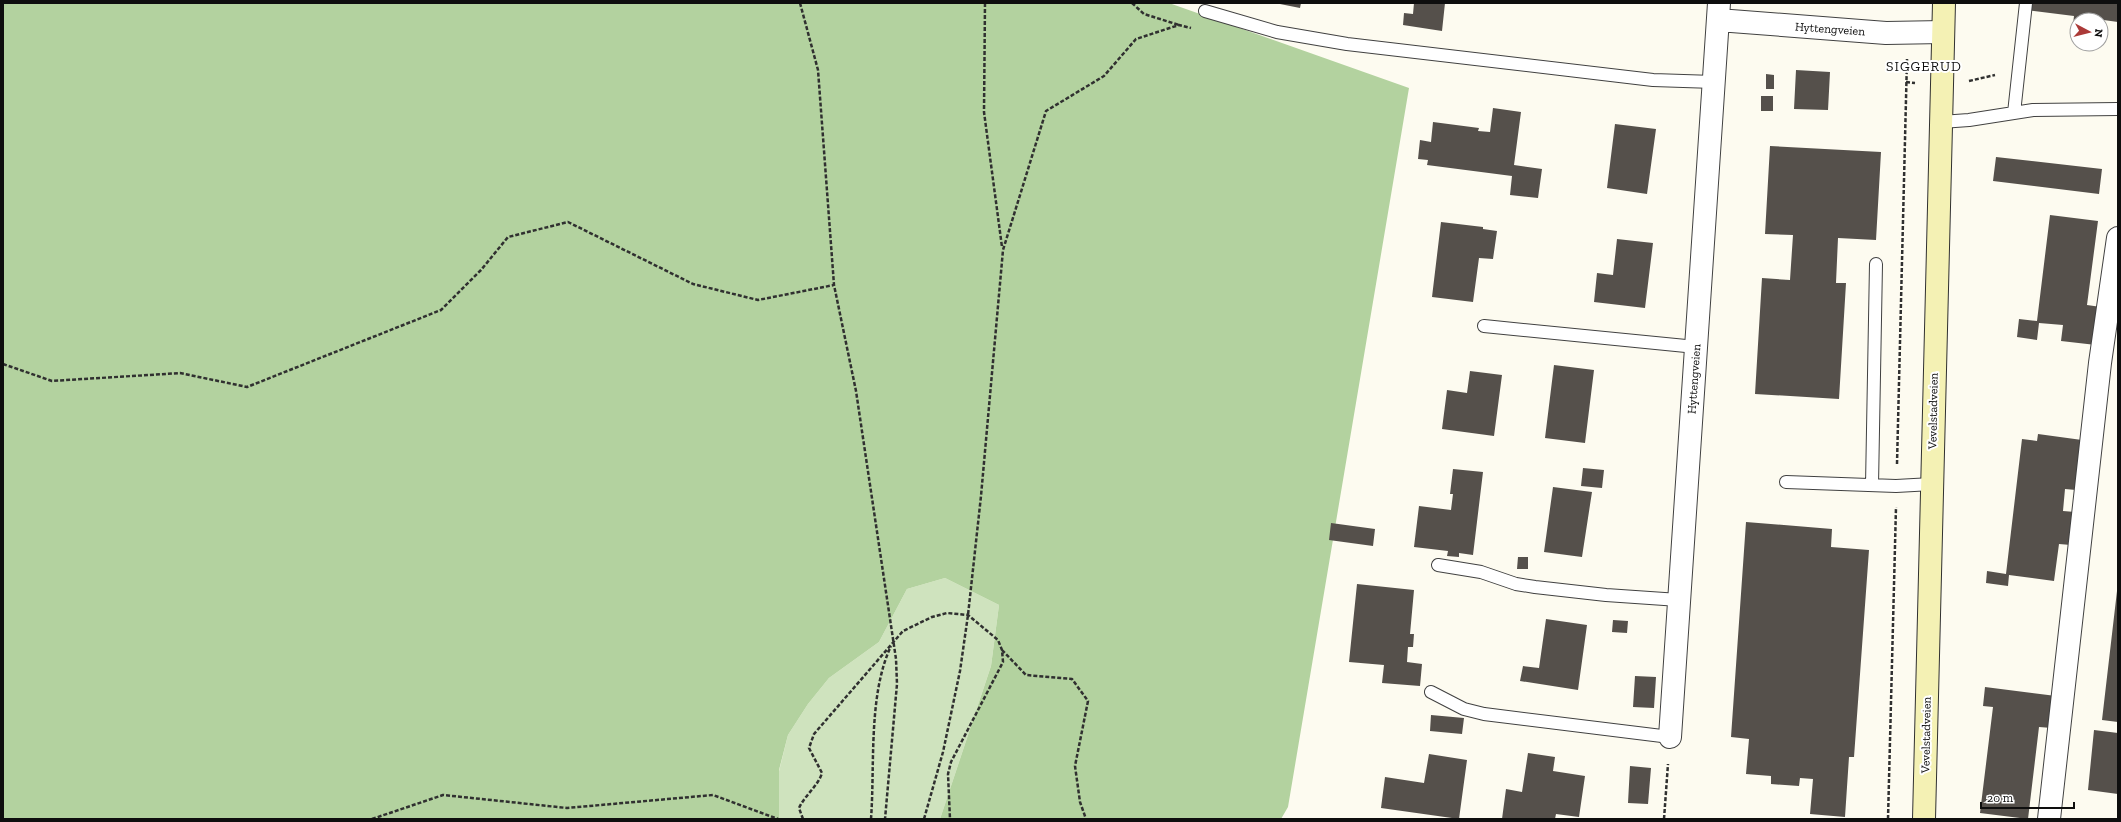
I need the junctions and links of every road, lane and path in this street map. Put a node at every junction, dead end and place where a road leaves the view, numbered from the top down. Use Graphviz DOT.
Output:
graph roads {
  1 [pos="800,3"];
  2 [pos="985,3"];
  3 [pos="1132,3"];
  4 [pos="1944,3"];
  5 [pos="2026,3"];
  6 [pos="1205,10"];
  7 [pos="1718,11"];
  8 [pos="1179,25"];
  9 [pos="1194,30"];
  10 [pos="1943,32"];
  11 [pos="1909,34"];
  12 [pos="2019,70"];
  13 [pos="1714,82"];
  14 [pos="1963,83"];
  15 [pos="2118,109"];
  16 [pos="2014,113"];
  17 [pos="1941,122"];
  18 [pos="2118,238"];
  19 [pos="1003,250"];
  20 [pos="1876,264"];
  21 [pos="834,285"];
  22 [pos="1484,326"];
  23 [pos="1696,347"];
  24 [pos="3,364"];
  25 [pos="1786,482"];
  26 [pos="1932,484"];
  27 [pos="1872,485"];
  28 [pos="1896,486"];
  29 [pos="1438,565"];
  30 [pos="1679,600"];
  31 [pos="968,615"];
  32 [pos="893,642"];
  33 [pos="1002,650"];
  34 [pos="1431,692"];
  35 [pos="1670,737"];
  36 [pos="372,819"];
  37 [pos="778,819"];
  38 [pos="803,819"];
  39 [pos="871,819"];
  40 [pos="886,819"];
  41 [pos="924,819"];
  42 [pos="950,819"];
  43 [pos="1086,819"];
  44 [pos="1664,819"];
  45 [pos="1888,819"];
  46 [pos="1924,819"];
  47 [pos="2049,819"];
  1 -- 21 [label="path"];
  2 -- 19 [label="path"];
  3 -- 8 [label="path"];
  4 -- 10 [label="main road, Vevelstadveien"];
  5 -- 12 [label="lane"];
  6 -- 13 [label="lane"];
  7 -- 11 [label="street, Hyttengveien"];
  7 -- 13 [label="street, Hyttengveien"];
  8 -- 9 [label="path"];
  8 -- 19 [label="path"];
  10 -- 11 [label="street, Hyttengveien"];
  10 -- 17 [label="main road, Vevelstadveien"];
  11 -- 28 [label="path"];
  12 -- 14 [label="path"];
  12 -- 16 [label="lane"];
  13 -- 23 [label="street, Hyttengveien"];
  15 -- 16 [label="lane"];
  16 -- 17 [label="lane"];
  17 -- 26 [label="main road, Vevelstadveien"];
  18 -- 47 [label="street"];
  19 -- 31 [label="path"];
  20 -- 27 [label="lane"];
  21 -- 24 [label="path"];
  21 -- 32 [label="path"];
  22 -- 23 [label="lane"];
  23 -- 30 [label="street, Hyttengveien"];
  25 -- 27 [label="lane"];
  26 -- 28 [label="lane"];
  26 -- 46 [label="main road, Vevelstadveien"];
  27 -- 28 [label="lane"];
  28 -- 45 [label="path"];
  29 -- 30 [label="lane"];
  30 -- 35 [label="street, Hyttengveien"];
  31 -- 32 [label="path"];
  31 -- 33 [label="path"];
  31 -- 41 [label="path"];
  32 -- 38 [label="path"];
  32 -- 39 [label="path"];
  32 -- 40 [label="path"];
  33 -- 42 [label="path"];
  33 -- 43 [label="path"];
  34 -- 35 [label="lane"];
  35 -- 44 [label="path"];
  36 -- 37 [label="path"];
}
